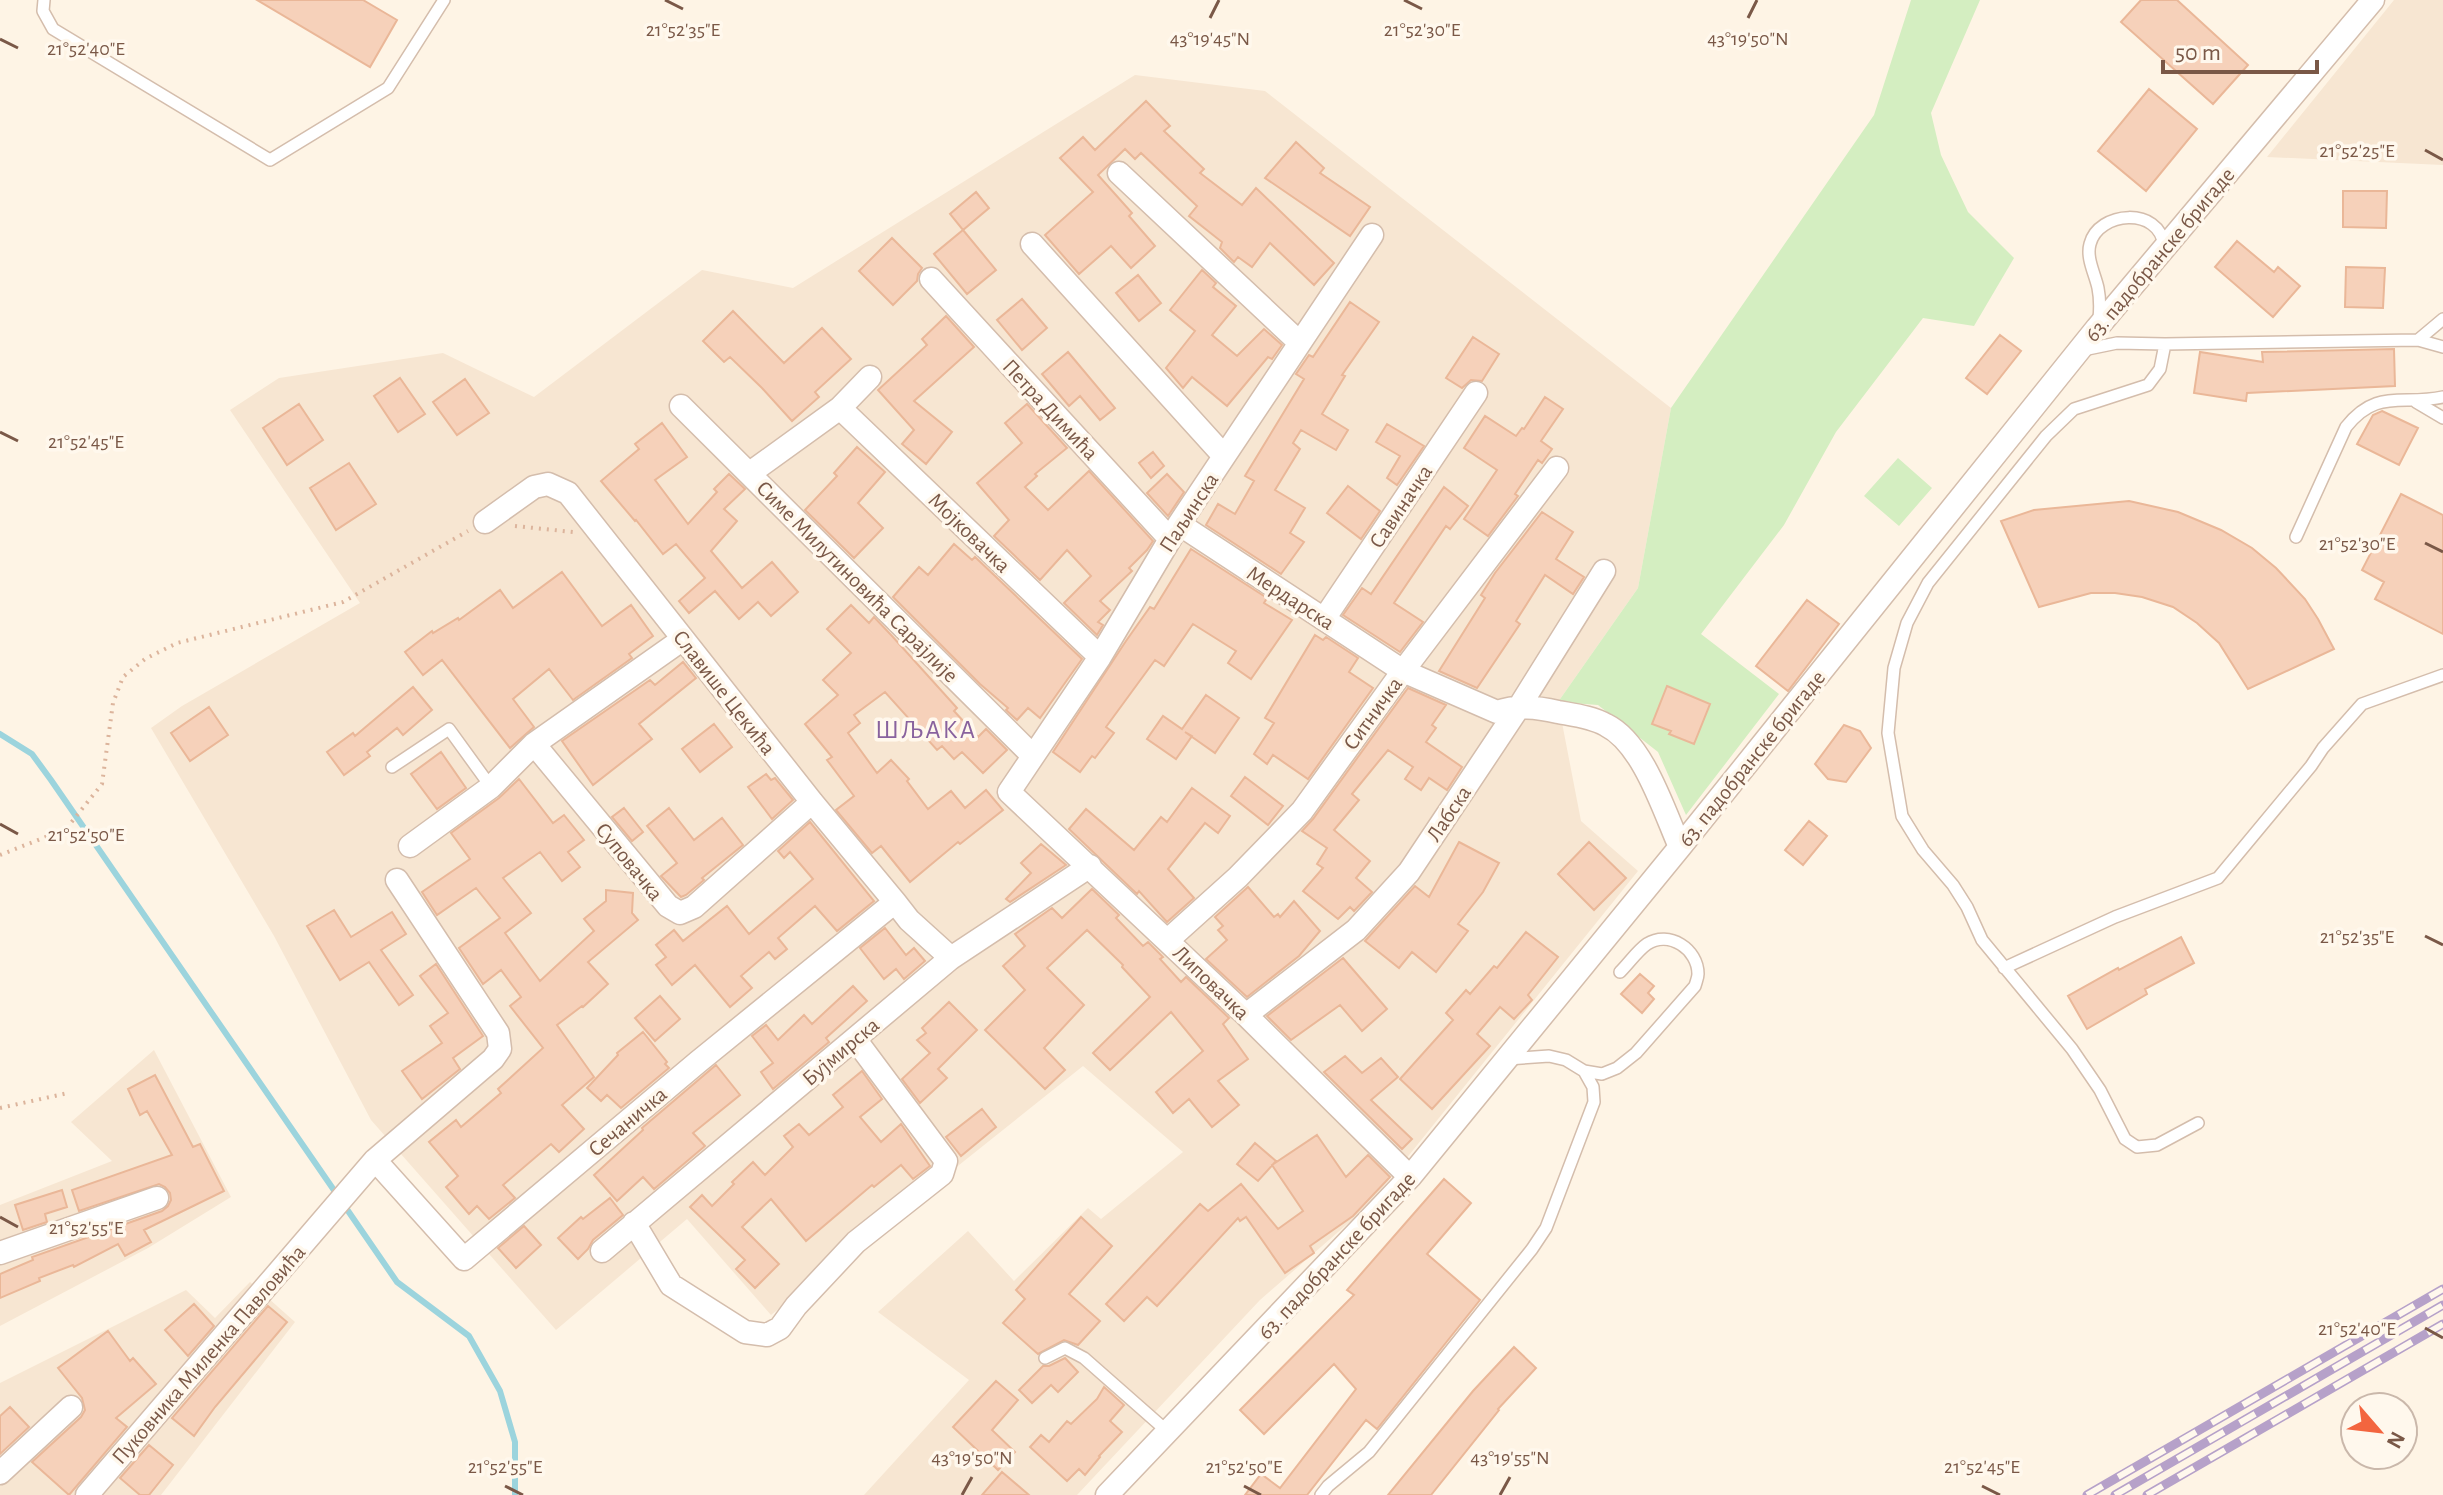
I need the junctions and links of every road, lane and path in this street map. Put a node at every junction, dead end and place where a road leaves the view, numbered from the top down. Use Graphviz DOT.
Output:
graph roads {
  1 [pos="44,0"];
  2 [pos="444,0"];
  3 [pos="2373,0"];
  4 [pos="1119,173"];
  5 [pos="1372,235"];
  6 [pos="1032,244"];
  7 [pos="2165,249"];
  8 [pos="931,279"];
  9 [pos="2443,319"];
  10 [pos="2097,328"];
  11 [pos="2418,340"];
  12 [pos="1300,343"];
  13 [pos="2165,344"];
  14 [pos="2443,347"];
  15 [pos="2078,351"];
  16 [pos="870,377"];
  17 [pos="1476,393"];
  18 [pos="2443,397"];
  19 [pos="2413,400"];
  20 [pos="681,406"];
  21 [pos="840,408"];
  22 [pos="2443,418"];
  23 [pos="1224,456"];
  24 [pos="1557,468"];
  25 [pos="750,473"];
  26 [pos="485,522"];
  27 [pos="1175,531"];
  28 [pos="601,535"];
  29 [pos="2296,537"];
  30 [pos="1604,571"];
  31 [pos="1324,619"];
  32 [pos="683,639"];
  33 [pos="1100,657"];
  34 [pos="1403,671"];
  35 [pos="2443,675"];
  36 [pos="1519,707"];
  37 [pos="534,744"];
  38 [pos="1033,756"];
  39 [pos="392,767"];
  40 [pos="491,787"];
  41 [pos="1009,792"];
  42 [pos="812,802"];
  43 [pos="410,846"];
  44 [pos="1680,847"];
  45 [pos="0,855"];
  46 [pos="1090,866"];
  47 [pos="397,880"];
  48 [pos="895,902"];
  49 [pos="1168,940"];
  50 [pos="951,958"];
  51 [pos="2004,968"];
  52 [pos="1620,972"];
  53 [pos="1246,1015"];
  54 [pos="855,1039"];
  55 [pos="1507,1059"];
  56 [pos="1584,1071"];
  57 [pos="68,1093"];
  58 [pos="0,1108"];
  59 [pos="2198,1123"];
  60 [pos="375,1160"];
  61 [pos="1410,1177"];
  62 [pos="157,1198"];
  63 [pos="634,1223"];
  64 [pos="602,1251"];
  65 [pos="0,1253"];
  66 [pos="1045,1358"];
  67 [pos="71,1407"];
  68 [pos="1168,1432"];
  69 [pos="0,1473"];
  70 [pos="87,1495"];
  71 [pos="1107,1495"];
  72 [pos="1321,1495"];
  1 -- 2 [label="lane"];
  3 -- 7 [label="street, 63. падобранске бригаде"];
  4 -- 12 [label="street"];
  5 -- 12 [label="street, Паљинска"];
  6 -- 23 [label="street"];
  7 -- 10 [label="street, 63. падобранске бригаде"];
  7 -- 10 [label="lane"];
  8 -- 27 [label="street, Петра Димића"];
  9 -- 11 [label="lane"];
  10 -- 15 [label="street, 63. падобранске бригаде"];
  11 -- 13 [label="lane"];
  11 -- 14 [label="lane"];
  12 -- 23 [label="street, Паљинска"];
  13 -- 15 [label="lane"];
  13 -- 51 [label="lane"];
  15 -- 44 [label="street, 63. падобранске бригаде"];
  16 -- 21 [label="street"];
  17 -- 31 [label="street, Савиначка"];
  18 -- 19 [label="lane"];
  19 -- 22 [label="lane"];
  19 -- 29 [label="lane"];
  20 -- 25 [label="street, Симе Милутиновића Сарајлије"];
  21 -- 25 [label="street"];
  21 -- 33 [label="street, Мојковачка"];
  23 -- 27 [label="street, Паљинска"];
  24 -- 34 [label="street, Ситничка"];
  25 -- 38 [label="street, Симе Милутиновића Сарајлије"];
  26 -- 28 [label="path"];
  26 -- 28 [label="street, Славише Цекића"];
  26 -- 45 [label="path"];
  27 -- 31 [label="street, Мердарска"];
  27 -- 33 [label="street, Паљинска"];
  28 -- 32 [label="street, Славише Цекића"];
  30 -- 36 [label="street, Лабска"];
  31 -- 34 [label="street, Мердарска"];
  32 -- 37 [label="street"];
  32 -- 42 [label="street, Славише Цекића"];
  33 -- 38 [label="street, Паљинска"];
  34 -- 36 [label="street, Мердарска"];
  34 -- 49 [label="street, Ситничка"];
  35 -- 51 [label="lane"];
  36 -- 44 [label="street, Мердарска"];
  36 -- 53 [label="street, Лабска"];
  37 -- 40 [label="street"];
  37 -- 42 [label="street, Суповачка"];
  38 -- 41 [label="street, Паљинска"];
  39 -- 40 [label="lane"];
  40 -- 43 [label="street"];
  41 -- 46 [label="street, Липовачка"];
  42 -- 48 [label="street, Славише Цекића"];
  44 -- 55 [label="street, 63. падобранске бригаде"];
  46 -- 49 [label="street, Липовачка"];
  46 -- 50 [label="street, Бујмирска"];
  47 -- 60 [label="street, Пуковника Миленка Павловића"];
  48 -- 50 [label="street, Славише Цекића"];
  48 -- 60 [label="street, Сечаничка"];
  49 -- 53 [label="street, Липовачка"];
  50 -- 54 [label="street, Бујмирска"];
  51 -- 59 [label="lane"];
  52 -- 56 [label="lane"];
  53 -- 61 [label="street, Липовачка"];
  54 -- 63 [label="street, Бујмирска"];
  54 -- 63 [label="street"];
  55 -- 56 [label="lane"];
  55 -- 61 [label="street, 63. падобранске бригаде"];
  56 -- 72 [label="lane"];
  57 -- 58 [label="path"];
  60 -- 70 [label="street, Пуковника Миленка Павловића"];
  61 -- 68 [label="street, 63. падобранске бригаде"];
  62 -- 65 [label="street"];
  63 -- 64 [label="street, Бујмирска"];
  66 -- 68 [label="lane"];
  67 -- 69 [label="street"];
  68 -- 71 [label="street, 63. падобранске бригаде"];
}
